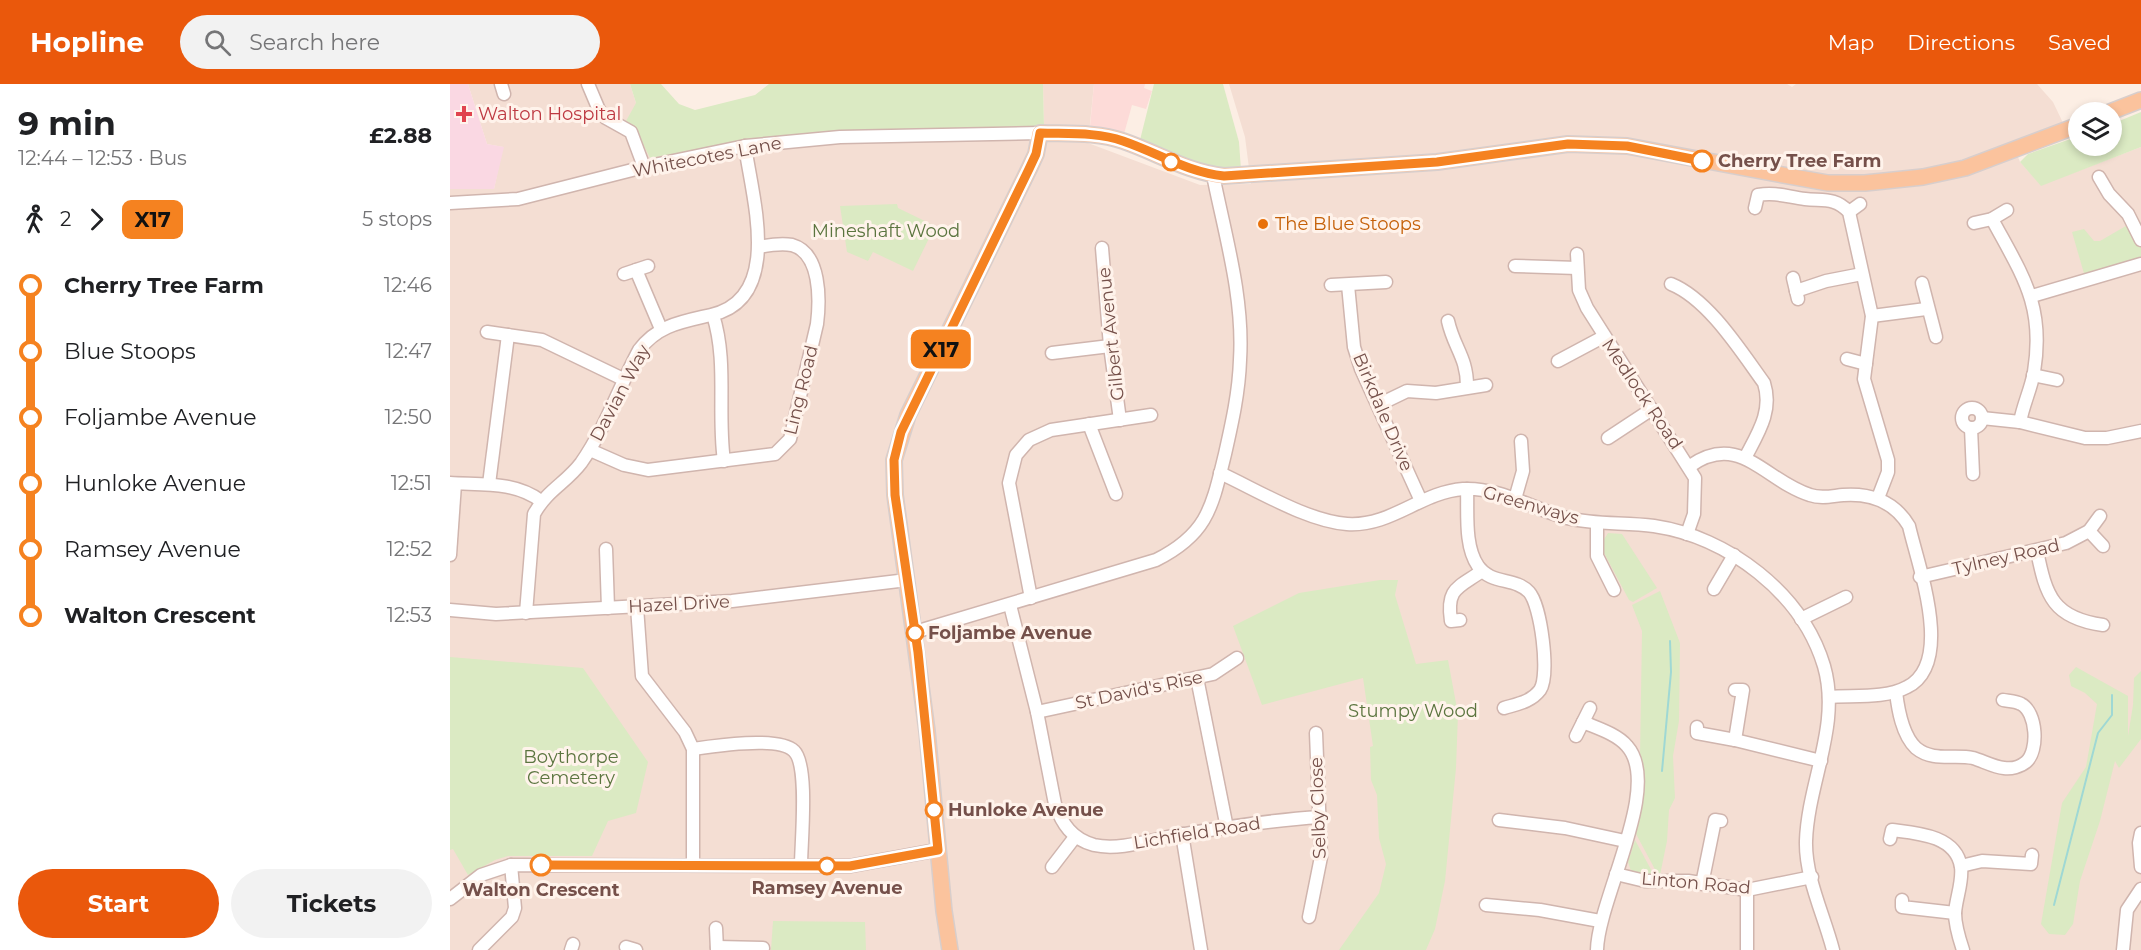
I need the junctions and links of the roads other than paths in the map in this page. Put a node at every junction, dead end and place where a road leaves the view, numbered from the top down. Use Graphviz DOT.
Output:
graph roads {
  1 [pos="588,84"];
  2 [pos="2141,100"];
  3 [pos="2122,107"];
  4 [pos="2068,129"];
  5 [pos="1040,133"];
  6 [pos="745,146"];
  7 [pos="645,167"];
  8 [pos="1213,175"];
  9 [pos="2099,177"];
  10 [pos="450,203"];
  11 [pos="1860,204"];
  12 [pos="1755,208"];
  13 [pos="2007,210"];
  14 [pos="1849,212"];
  15 [pos="1992,219"];
  16 [pos="1974,223"];
  17 [pos="2141,240"];
  18 [pos="759,247"];
  19 [pos="1102,248"];
  20 [pos="1577,254"];
  21 [pos="2141,264"];
  22 [pos="1515,266"];
  23 [pos="1577,268"];
  24 [pos="636,270"];
  25 [pos="1862,274"];
  26 [pos="1386,282"];
  27 [pos="1680,284"];
  28 [pos="1922,284"];
  29 [pos="1331,285"];
  30 [pos="1348,285"];
  31 [pos="1796,289"];
  32 [pos="2032,296"];
  33 [pos="1926,309"];
  34 [pos="713,315"];
  35 [pos="1872,316"];
  36 [pos="1448,321"];
  37 [pos="661,329"];
  38 [pos="488,332"];
  39 [pos="508,335"];
  40 [pos="1603,337"];
  41 [pos="1936,338"];
  42 [pos="1110,346"];
  43 [pos="1052,353"];
  44 [pos="1560,357"];
  45 [pos="1847,359"];
  46 [pos="1866,364"];
  47 [pos="2033,375"];
  48 [pos="623,379"];
  49 [pos="2057,380"];
  50 [pos="1486,385"];
  51 [pos="1467,387"];
  52 [pos="1378,405"];
  53 [pos="1652,409"];
  54 [pos="1151,415"];
  55 [pos="1982,418"];
  56 [pos="1120,420"];
  57 [pos="2020,422"];
  58 [pos="1089,424"];
  59 [pos="1971,428"];
  60 [pos="2141,431"];
  61 [pos="1609,434"];
  62 [pos="1519,449"];
  63 [pos="590,450"];
  64 [pos="1745,458"];
  65 [pos="724,461"];
  66 [pos="1690,466"];
  67 [pos="1220,473"];
  68 [pos="1974,475"];
  69 [pos="452,484"];
  70 [pos="489,484"];
  71 [pos="1467,489"];
  72 [pos="1116,494"];
  73 [pos="1878,498"];
  74 [pos="1515,499"];
  75 [pos="541,501"];
  76 [pos="1421,501"];
  77 [pos="2100,516"];
  78 [pos="1597,523"];
  79 [pos="2089,531"];
  80 [pos="1687,534"];
  81 [pos="2103,546"];
  82 [pos="606,549"];
  83 [pos="2037,551"];
  84 [pos="450,555"];
  85 [pos="1734,555"];
  86 [pos="1482,571"];
  87 [pos="1920,577"];
  88 [pos="907,580"];
  89 [pos="1714,589"];
  90 [pos="1614,590"];
  91 [pos="1846,597"];
  92 [pos="1031,598"];
  93 [pos="1010,605"];
  94 [pos="637,607"];
  95 [pos="608,608"];
  96 [pos="450,610"];
  97 [pos="526,613"];
  98 [pos="1801,620"];
  99 [pos="1454,624"];
  100 [pos="2106,624"];
  101 [pos="915,632"];
  102 [pos="1237,658"];
  103 [pos="1197,678"];
  104 [pos="1735,690"];
  105 [pos="1896,692"];
  106 [pos="1829,697"];
  107 [pos="2003,700"];
  108 [pos="1504,708"];
  109 [pos="1590,708"];
  110 [pos="1037,712"];
  111 [pos="1583,722"];
  112 [pos="1697,726"];
  113 [pos="1316,733"];
  114 [pos="1576,736"];
  115 [pos="1735,740"];
  116 [pos="693,749"];
  117 [pos="1821,761"];
  118 [pos="1320,817"];
  119 [pos="1499,820"];
  120 [pos="1721,820"];
  121 [pos="1227,828"];
  122 [pos="2141,833"];
  123 [pos="1182,834"];
  124 [pos="1075,837"];
  125 [pos="1890,839"];
  126 [pos="1625,842"];
  127 [pos="938,850"];
  128 [pos="2032,855"];
  129 [pos="693,864"];
  130 [pos="511,865"];
  131 [pos="801,866"];
  132 [pos="1961,866"];
  133 [pos="2141,867"];
  134 [pos="1050,870"];
  135 [pos="1616,874"];
  136 [pos="1812,877"];
  137 [pos="1702,884"];
  138 [pos="2141,889"];
  139 [pos="1747,890"];
  140 [pos="450,899"];
  141 [pos="1902,900"];
  142 [pos="1486,905"];
  143 [pos="1955,913"];
  144 [pos="1310,917"];
  145 [pos="1600,921"];
  146 [pos="716,928"];
  147 [pos="717,949"];
  148 [pos="755,949"];
  149 [pos="479,950"];
  150 [pos="950,950"];
  151 [pos="1201,950"];
  152 [pos="1597,950"];
  153 [pos="1747,950"];
  154 [pos="1833,950"];
  155 [pos="1963,950"];
  156 [pos="2123,950"];
  1 -- 7 [label="street"];
  2 -- 3 [label="main road"];
  4 -- 8 [label="main road"];
  5 -- 6 [label="street, Whitecotes Lane"];
  5 -- 8 [label="main road"];
  5 -- 88 [label="main road"];
  6 -- 7 [label="street, Whitecotes Lane"];
  6 -- 18 [label="street, Davian Way"];
  7 -- 10 [label="street, Whitecotes Lane"];
  8 -- 67 [label="street"];
  9 -- 17 [label="street"];
  11 -- 14 [label="street"];
  12 -- 14 [label="street"];
  13 -- 15 [label="street"];
  14 -- 25 [label="street"];
  15 -- 16 [label="street"];
  15 -- 32 [label="street"];
  18 -- 34 [label="street, Davian Way"];
  18 -- 65 [label="street, Ling Road"];
  19 -- 42 [label="street, Gilbert Avenue"];
  20 -- 23 [label="street, Medlock Road"];
  21 -- 32 [label="street"];
  22 -- 23 [label="street"];
  23 -- 40 [label="street, Medlock Road"];
  24 -- 37 [label="street"];
  25 -- 31 [label="street"];
  25 -- 35 [label="street"];
  26 -- 30 [label="street"];
  27 -- 64 [label="street"];
  28 -- 33 [label="street"];
  29 -- 30 [label="street"];
  30 -- 52 [label="street, Birkdale Drive"];
  32 -- 47 [label="street"];
  33 -- 35 [label="street"];
  33 -- 41 [label="street"];
  34 -- 37 [label="street, Davian Way"];
  34 -- 65 [label="street"];
  35 -- 46 [label="street"];
  36 -- 51 [label="street"];
  37 -- 48 [label="street, Davian Way"];
  38 -- 39 [label="street"];
  39 -- 48 [label="street"];
  39 -- 70 [label="street"];
  40 -- 44 [label="street"];
  40 -- 53 [label="street, Medlock Road"];
  42 -- 43 [label="street"];
  42 -- 56 [label="street, Gilbert Avenue"];
  45 -- 46 [label="street"];
  46 -- 73 [label="street"];
  47 -- 49 [label="street"];
  47 -- 57 [label="street"];
  48 -- 63 [label="street, Davian Way"];
  50 -- 51 [label="street"];
  51 -- 52 [label="street"];
  52 -- 76 [label="street, Birkdale Drive"];
  53 -- 61 [label="street"];
  53 -- 66 [label="street, Medlock Road"];
  54 -- 56 [label="street"];
  55 -- 57 [label="street"];
  55 -- 59 [label="street"];
  55 -- 59 [label="street"];
  56 -- 58 [label="street"];
  57 -- 60 [label="street"];
  58 -- 72 [label="street"];
  58 -- 92 [label="street"];
  59 -- 68 [label="street"];
  62 -- 74 [label="street"];
  63 -- 65 [label="street, Ling Road"];
  63 -- 75 [label="street, Davian Way"];
  64 -- 66 [label="street"];
  64 -- 73 [label="street"];
  66 -- 80 [label="street, Medlock Road"];
  67 -- 76 [label="street, Greenways"];
  67 -- 92 [label="street"];
  69 -- 70 [label="street"];
  69 -- 84 [label="street"];
  70 -- 75 [label="street"];
  71 -- 74 [label="street, Greenways"];
  71 -- 76 [label="street, Greenways"];
  71 -- 86 [label="street"];
  73 -- 87 [label="street"];
  74 -- 78 [label="street, Greenways"];
  75 -- 97 [label="street, Davian Way"];
  77 -- 79 [label="street, Tylney Road"];
  78 -- 80 [label="street, Greenways"];
  78 -- 90 [label="street"];
  79 -- 81 [label="street"];
  79 -- 83 [label="street, Tylney Road"];
  80 -- 85 [label="street, Greenways"];
  82 -- 95 [label="street"];
  83 -- 87 [label="street, Tylney Road"];
  83 -- 100 [label="street"];
  85 -- 89 [label="street"];
  85 -- 98 [label="street, Greenways"];
  86 -- 99 [label="street"];
  86 -- 108 [label="street"];
  87 -- 105 [label="street"];
  88 -- 94 [label="street, Hazel Drive"];
  88 -- 101 [label="main road"];
  91 -- 98 [label="street"];
  92 -- 93 [label="street"];
  93 -- 101 [label="street"];
  93 -- 110 [label="street"];
  94 -- 95 [label="street, Hazel Drive"];
  94 -- 116 [label="street"];
  95 -- 97 [label="street, Hazel Drive"];
  96 -- 97 [label="street, Hazel Drive"];
  98 -- 106 [label="street, Greenways"];
  101 -- 127 [label="main road"];
  102 -- 103 [label="street, St David's Rise"];
  103 -- 110 [label="street, St David's Rise"];
  103 -- 121 [label="street"];
  104 -- 115 [label="street"];
  105 -- 106 [label="street"];
  105 -- 107 [label="street"];
  106 -- 117 [label="street, Greenways"];
  109 -- 111 [label="street"];
  110 -- 124 [label="street"];
  111 -- 114 [label="street"];
  111 -- 126 [label="street"];
  112 -- 115 [label="street"];
  113 -- 118 [label="street, Selby Close"];
  115 -- 117 [label="street"];
  116 -- 129 [label="street"];
  116 -- 131 [label="street"];
  117 -- 136 [label="street, Greenways"];
  118 -- 121 [label="street, Lichfield Road"];
  118 -- 144 [label="street, Selby Close"];
  119 -- 126 [label="street"];
  120 -- 137 [label="street"];
  121 -- 123 [label="street, Lichfield Road"];
  122 -- 133 [label="street"];
  123 -- 124 [label="street, Lichfield Road"];
  123 -- 151 [label="street"];
  124 -- 134 [label="street"];
  125 -- 132 [label="street"];
  126 -- 135 [label="street"];
  127 -- 131 [label="street"];
  127 -- 150 [label="main road"];
  128 -- 132 [label="street"];
  129 -- 130 [label="street"];
  129 -- 131 [label="street"];
  130 -- 140 [label="street"];
  130 -- 149 [label="street"];
  132 -- 143 [label="street"];
  135 -- 137 [label="street, Linton Road"];
  135 -- 145 [label="street"];
  136 -- 139 [label="street, Linton Road"];
  136 -- 154 [label="street, Greenways"];
  137 -- 139 [label="street, Linton Road"];
  138 -- 156 [label="street"];
  139 -- 153 [label="street"];
  141 -- 143 [label="street"];
  142 -- 145 [label="street"];
  143 -- 155 [label="street"];
  145 -- 152 [label="street"];
  146 -- 147 [label="street"];
  147 -- 148 [label="street"];
}
